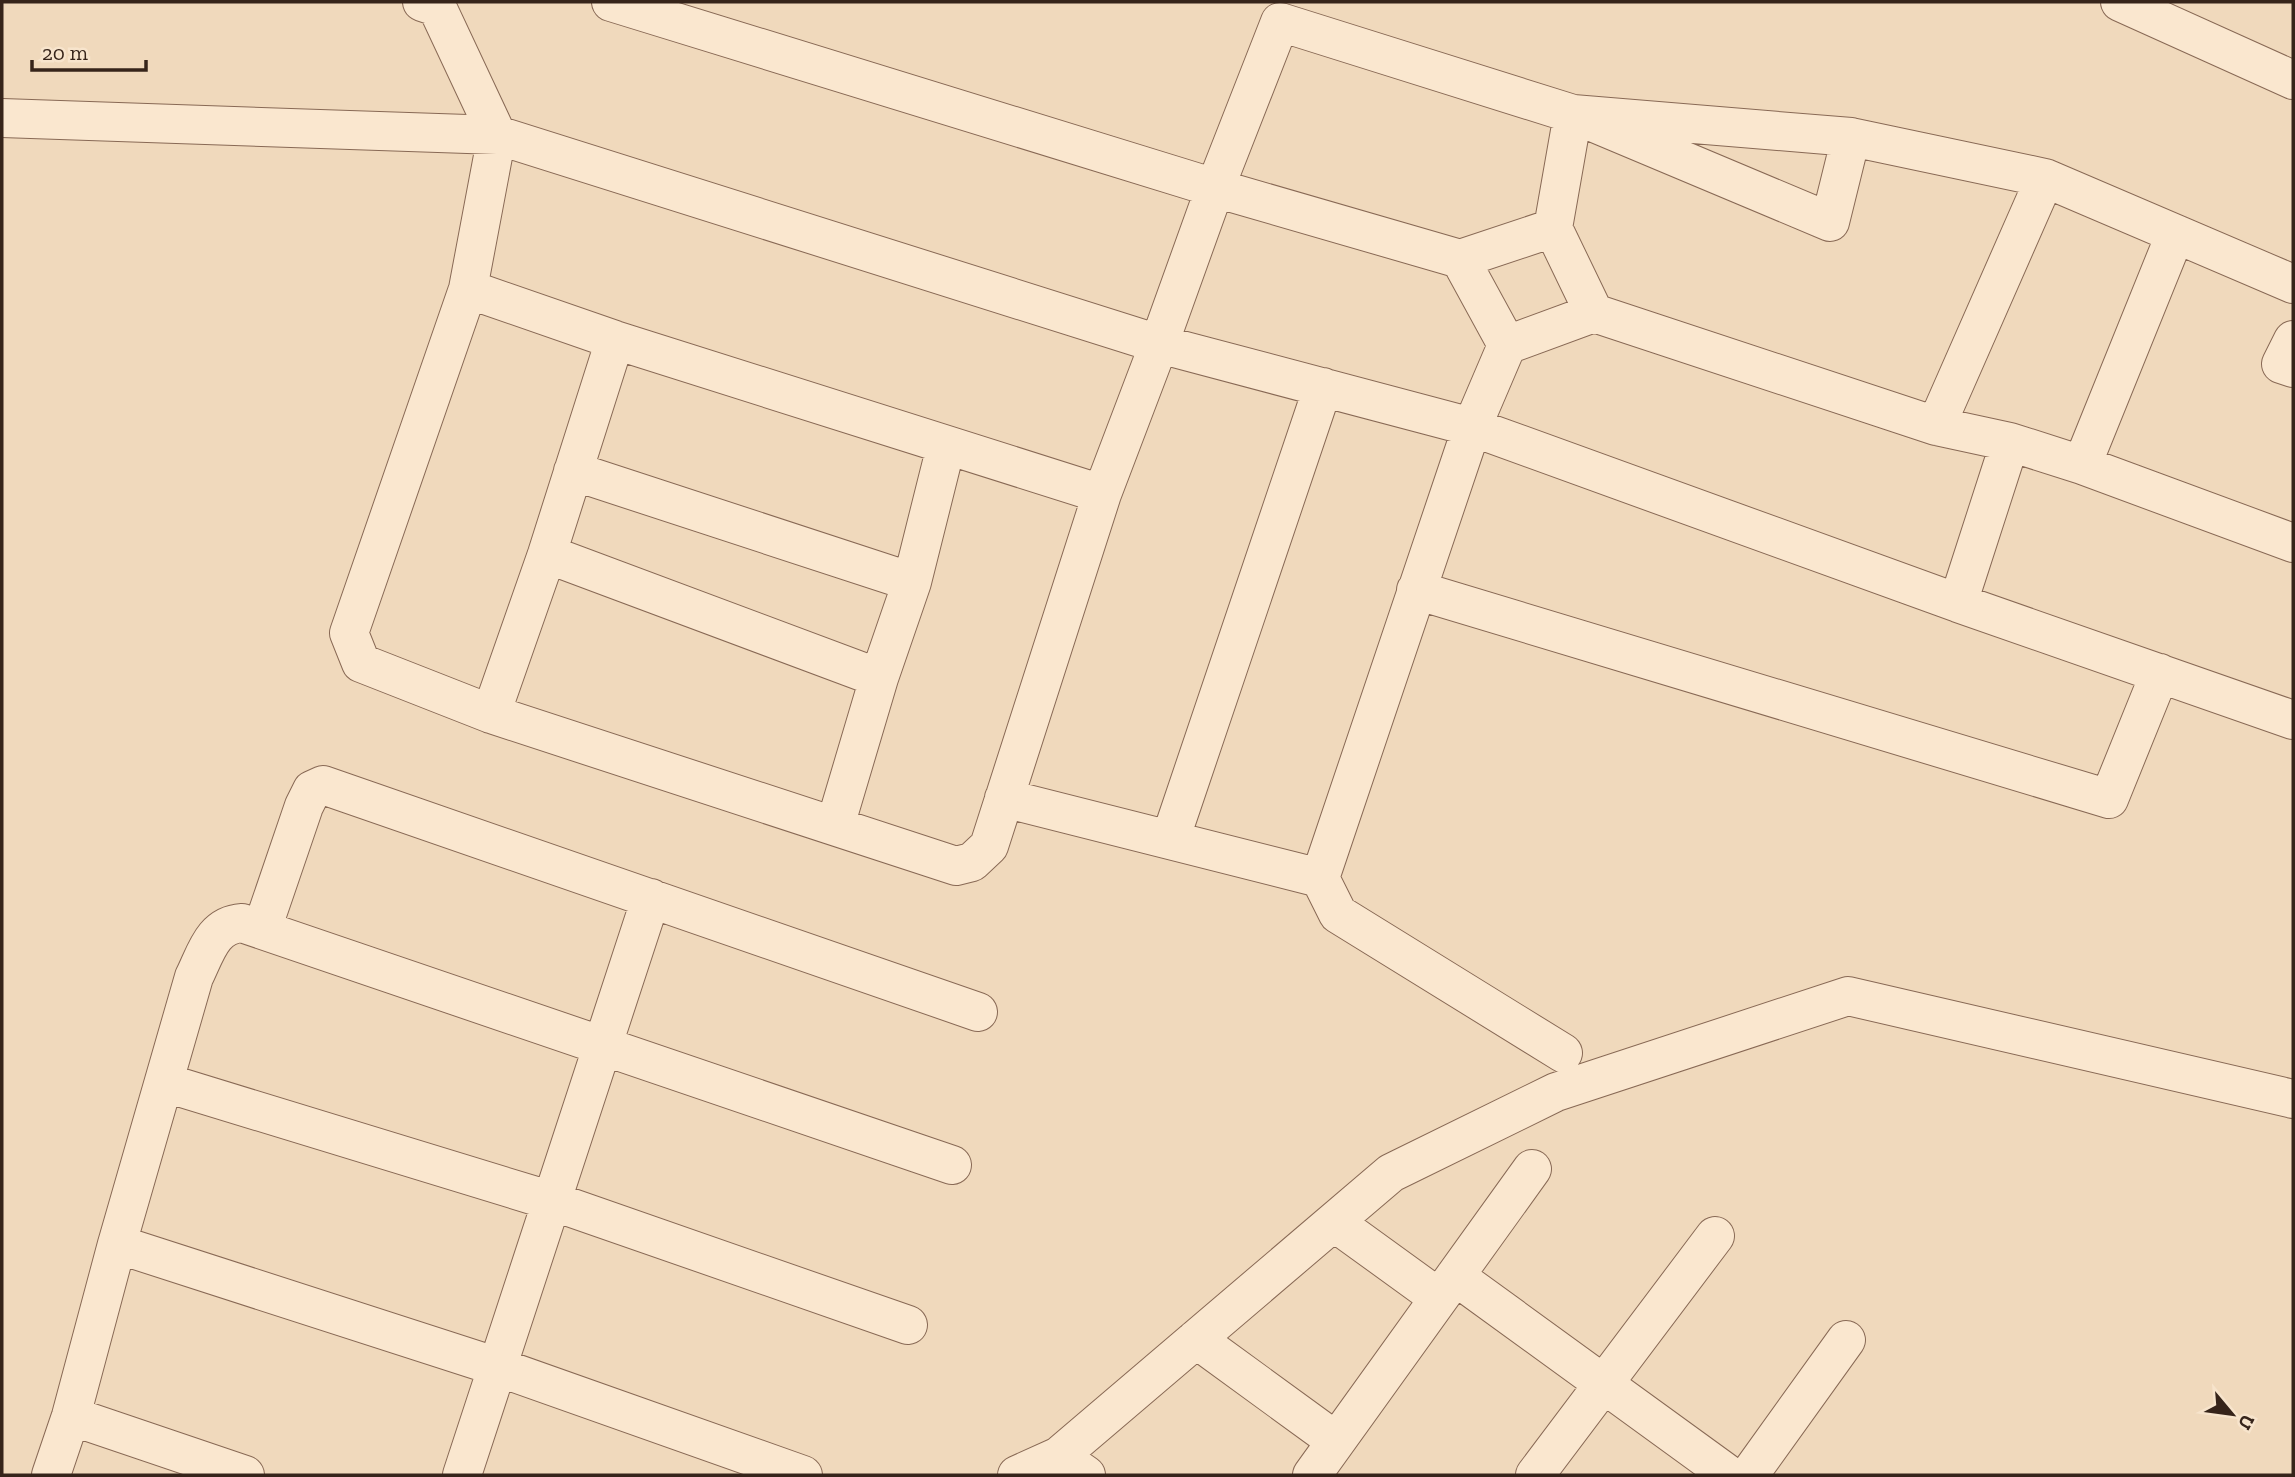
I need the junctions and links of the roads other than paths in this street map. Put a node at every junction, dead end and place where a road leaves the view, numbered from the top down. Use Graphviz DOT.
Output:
graph roads {
  1 [pos="611,2"];
  2 [pos="2120,2"];
  3 [pos="437,4"];
  4 [pos="2293,80"];
  5 [pos="1573,114"];
  6 [pos="2,118"];
  7 [pos="497,135"];
  8 [pos="1852,137"];
  9 [pos="2045,178"];
  10 [pos="1214,188"];
  11 [pos="1553,228"];
  12 [pos="2175,235"];
  13 [pos="1460,259"];
  14 [pos="2293,284"];
  15 [pos="468,289"];
  16 [pos="1594,313"];
  17 [pos="615,340"];
  18 [pos="2293,340"];
  19 [pos="1160,344"];
  20 [pos="1507,345"];
  21 [pos="2293,368"];
  22 [pos="1323,387"];
  23 [pos="1936,426"];
  24 [pos="1472,427"];
  25 [pos="2010,442"];
  26 [pos="946,446"];
  27 [pos="2082,465"];
  28 [pos="573,471"];
  29 [pos="1102,494"];
  30 [pos="2293,543"];
  31 [pos="547,554"];
  32 [pos="912,582"];
  33 [pos="1416,590"];
  34 [pos="1958,603"];
  35 [pos="2160,673"];
  36 [pos="878,678"];
  37 [pos="491,714"];
  38 [pos="2293,720"];
  39 [pos="1004,798"];
  40 [pos="835,827"];
  41 [pos="1170,840"];
  42 [pos="1320,878"];
  43 [pos="651,898"];
  44 [pos="262,929"];
  45 [pos="978,1012"];
  46 [pos="602,1046"];
  47 [pos="1563,1054"];
  48 [pos="166,1083"];
  49 [pos="2293,1099"];
  50 [pos="952,1165"];
  51 [pos="1532,1169"];
  52 [pos="552,1201"];
  53 [pos="1334,1222"];
  54 [pos="1715,1236"];
  55 [pos="117,1244"];
  56 [pos="1447,1287"];
  57 [pos="908,1325"];
  58 [pos="1196,1339"];
  59 [pos="1846,1340"];
  60 [pos="498,1367"];
  61 [pos="1602,1383"];
  62 [pos="71,1416"];
  63 [pos="1336,1441"];
  64 [pos="1072,1466"];
  65 [pos="51,1475"];
  66 [pos="245,1475"];
  67 [pos="462,1475"];
  68 [pos="803,1475"];
  69 [pos="1017,1475"];
  70 [pos="1311,1475"];
  71 [pos="1535,1475"];
  72 [pos="1729,1475"];
  73 [pos="1749,1475"];
  1 -- 10 [label="street"];
  2 -- 4 [label="street"];
  3 -- 7 [label="street"];
  5 -- 8 [label="street"];
  5 -- 8 [label="street"];
  5 -- 10 [label="street"];
  5 -- 11 [label="street"];
  6 -- 7 [label="street"];
  7 -- 15 [label="street"];
  7 -- 19 [label="street"];
  8 -- 9 [label="street"];
  9 -- 12 [label="street"];
  9 -- 23 [label="street"];
  10 -- 13 [label="street"];
  10 -- 19 [label="street"];
  11 -- 13 [label="street"];
  11 -- 16 [label="street"];
  12 -- 14 [label="street"];
  12 -- 27 [label="street"];
  13 -- 20 [label="street"];
  15 -- 17 [label="street"];
  15 -- 37 [label="street"];
  16 -- 20 [label="street"];
  16 -- 23 [label="street"];
  17 -- 26 [label="street"];
  17 -- 28 [label="street"];
  18 -- 21 [label="street"];
  19 -- 22 [label="street"];
  19 -- 29 [label="street"];
  20 -- 24 [label="street"];
  22 -- 24 [label="street"];
  22 -- 41 [label="street"];
  23 -- 25 [label="street"];
  24 -- 33 [label="street"];
  24 -- 34 [label="street"];
  25 -- 27 [label="street"];
  25 -- 34 [label="street"];
  26 -- 29 [label="street"];
  26 -- 32 [label="street"];
  27 -- 30 [label="street"];
  28 -- 31 [label="street"];
  28 -- 32 [label="street"];
  29 -- 39 [label="street"];
  31 -- 36 [label="street"];
  31 -- 37 [label="street"];
  32 -- 36 [label="street"];
  33 -- 35 [label="street"];
  33 -- 42 [label="street"];
  34 -- 35 [label="street"];
  35 -- 38 [label="street"];
  36 -- 40 [label="street"];
  37 -- 40 [label="street"];
  39 -- 40 [label="street"];
  39 -- 41 [label="street"];
  41 -- 42 [label="street"];
  42 -- 47 [label="street"];
  43 -- 44 [label="street"];
  43 -- 45 [label="street"];
  43 -- 46 [label="street"];
  44 -- 46 [label="street"];
  44 -- 48 [label="street"];
  46 -- 50 [label="street"];
  46 -- 52 [label="street"];
  48 -- 52 [label="street"];
  48 -- 55 [label="street"];
  49 -- 53 [label="street"];
  51 -- 56 [label="street"];
  52 -- 57 [label="street"];
  52 -- 60 [label="street"];
  53 -- 56 [label="street"];
  53 -- 58 [label="street"];
  54 -- 61 [label="street"];
  55 -- 60 [label="street"];
  55 -- 62 [label="street"];
  56 -- 61 [label="street"];
  56 -- 63 [label="street"];
  58 -- 63 [label="street"];
  58 -- 64 [label="street"];
  59 -- 73 [label="street"];
  60 -- 67 [label="street"];
  60 -- 68 [label="street"];
  61 -- 71 [label="street"];
  61 -- 72 [label="street"];
  62 -- 65 [label="street"];
  62 -- 66 [label="street"];
  63 -- 70 [label="street"];
  64 -- 69 [label="street"];
}
